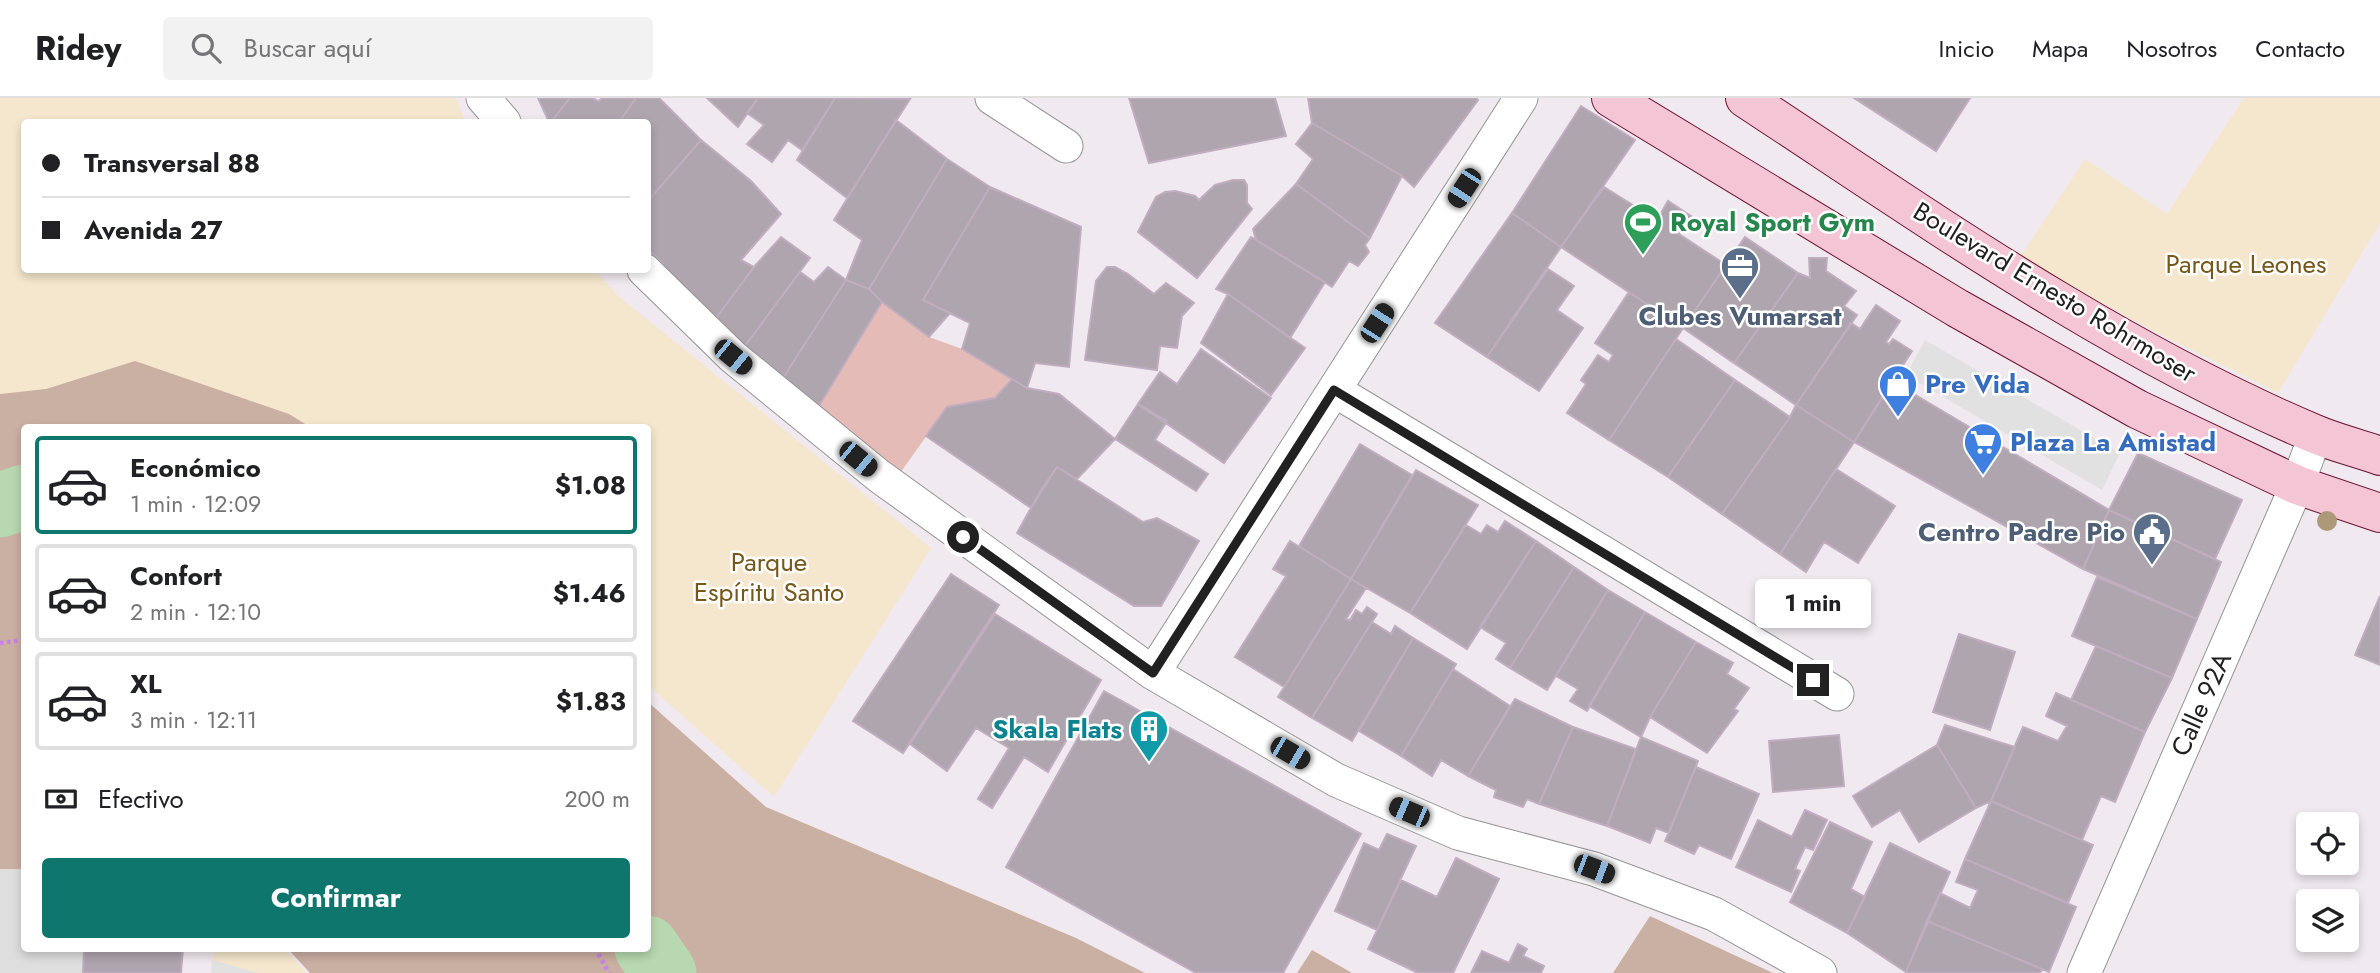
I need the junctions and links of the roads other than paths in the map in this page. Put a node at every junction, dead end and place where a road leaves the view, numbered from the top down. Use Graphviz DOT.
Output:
graph roads {
  1 [pos="483,98"];
  2 [pos="992,98"];
  3 [pos="1521,98"];
  4 [pos="1611,98"];
  5 [pos="1745,98"];
  6 [pos="501,119"];
  7 [pos="1066,146"];
  8 [pos="648,273"];
  9 [pos="1334,390"];
  10 [pos="2316,434"];
  11 [pos="2380,456"];
  12 [pos="2297,485"];
  13 [pos="2380,513"];
  14 [pos="1153,673"];
  15 [pos="1837,694"];
  16 [pos="1820,973"];
  17 [pos="2084,973"];
  1 -- 6 [label="street"];
  2 -- 7 [label="street"];
  3 -- 9 [label="street"];
  4 -- 12 [label="main road"];
  5 -- 10 [label="main road, Boulevard Ernesto Rohrmoser"];
  8 -- 14 [label="street"];
  9 -- 14 [label="street"];
  9 -- 15 [label="street"];
  10 -- 11 [label="main road, Boulevard Ernesto Rohrmoser"];
  10 -- 12 [label="street, Calle 92A"];
  12 -- 13 [label="main road"];
  12 -- 17 [label="street, Calle 92A"];
  14 -- 16 [label="street"];
}
